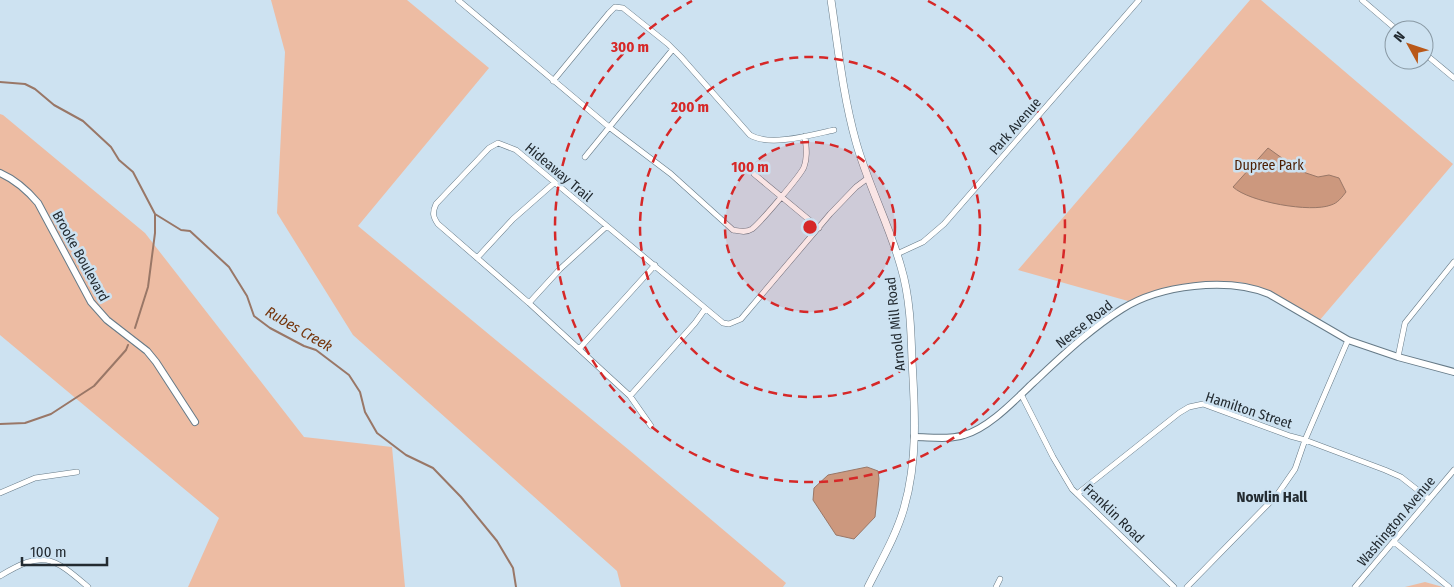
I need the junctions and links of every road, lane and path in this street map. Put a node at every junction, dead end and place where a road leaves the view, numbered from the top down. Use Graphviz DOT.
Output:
graph roads {
  1 [pos="458,0"];
  2 [pos="831,0"];
  3 [pos="1139,0"];
  4 [pos="1362,0"];
  5 [pos="1385,20"];
  6 [pos="673,49"];
  7 [pos="1434,61"];
  8 [pos="1454,78"];
  9 [pos="553,81"];
  10 [pos="609,128"];
  11 [pos="834,130"];
  12 [pos="805,136"];
  13 [pos="585,157"];
  14 [pos="0,172"];
  15 [pos="754,174"];
  16 [pos="868,178"];
  17 [pos="554,183"];
  18 [pos="782,196"];
  19 [pos="607,226"];
  20 [pos="819,228"];
  21 [pos="897,254"];
  22 [pos="477,258"];
  23 [pos="1454,262"];
  24 [pos="655,265"];
  25 [pos="529,303"];
  26 [pos="704,309"];
  27 [pos="1348,340"];
  28 [pos="579,348"];
  29 [pos="1398,357"];
  30 [pos="1454,372"];
  31 [pos="1022,394"];
  32 [pos="630,396"];
  33 [pos="195,422"];
  34 [pos="651,426"];
  35 [pos="914,437"];
  36 [pos="1305,440"];
  37 [pos="1454,470"];
  38 [pos="77,472"];
  39 [pos="0,493"];
  40 [pos="1077,494"];
  41 [pos="1429,499"];
  42 [pos="1394,542"];
  43 [pos="0,576"];
  44 [pos="1000,579"];
  45 [pos="88,587"];
  46 [pos="868,587"];
  47 [pos="996,587"];
  48 [pos="1174,587"];
  49 [pos="1187,587"];
  50 [pos="1355,587"];
  51 [pos="1449,587"];
  1 -- 9 [label="street"];
  2 -- 16 [label="main road, Arnold Mill Road"];
  3 -- 21 [label="street, Park Avenue"];
  4 -- 5 [label="street"];
  6 -- 9 [label="street"];
  6 -- 10 [label="street"];
  6 -- 12 [label="street"];
  7 -- 8 [label="street"];
  9 -- 10 [label="street"];
  10 -- 13 [label="street"];
  10 -- 18 [label="street"];
  11 -- 12 [label="street"];
  12 -- 18 [label="street"];
  14 -- 33 [label="street, Brooke Boulevard"];
  15 -- 18 [label="street"];
  16 -- 20 [label="street, Hideaway Trail"];
  16 -- 21 [label="main road, Arnold Mill Road"];
  17 -- 19 [label="street, Hideaway Trail"];
  17 -- 22 [label="street"];
  17 -- 22 [label="street, Hideaway Trail"];
  18 -- 20 [label="street"];
  19 -- 24 [label="street, Hideaway Trail"];
  19 -- 25 [label="street"];
  20 -- 26 [label="street, Hideaway Trail"];
  21 -- 35 [label="main road, Arnold Mill Road"];
  22 -- 25 [label="street, Hideaway Trail"];
  23 -- 29 [label="street"];
  24 -- 26 [label="street, Hideaway Trail"];
  24 -- 28 [label="street"];
  25 -- 28 [label="street, Hideaway Trail"];
  26 -- 32 [label="street"];
  27 -- 29 [label="street, Neese Road"];
  27 -- 31 [label="street, Neese Road"];
  27 -- 36 [label="street"];
  28 -- 32 [label="street, Hideaway Trail"];
  29 -- 30 [label="street, Neese Road"];
  31 -- 35 [label="street, Neese Road"];
  31 -- 40 [label="street, Franklin Road"];
  32 -- 34 [label="street, Hideaway Trail"];
  35 -- 46 [label="main road, Arnold Mill Road"];
  36 -- 40 [label="street, Hamilton Street"];
  36 -- 41 [label="street, Hamilton Street"];
  36 -- 49 [label="street"];
  37 -- 41 [label="street, Washington Avenue"];
  38 -- 39 [label="street"];
  40 -- 48 [label="street, Franklin Road"];
  41 -- 42 [label="street, Washington Avenue"];
  42 -- 50 [label="street, Washington Avenue"];
  42 -- 51 [label="street"];
  43 -- 45 [label="street"];
  44 -- 47 [label="street"];
}
